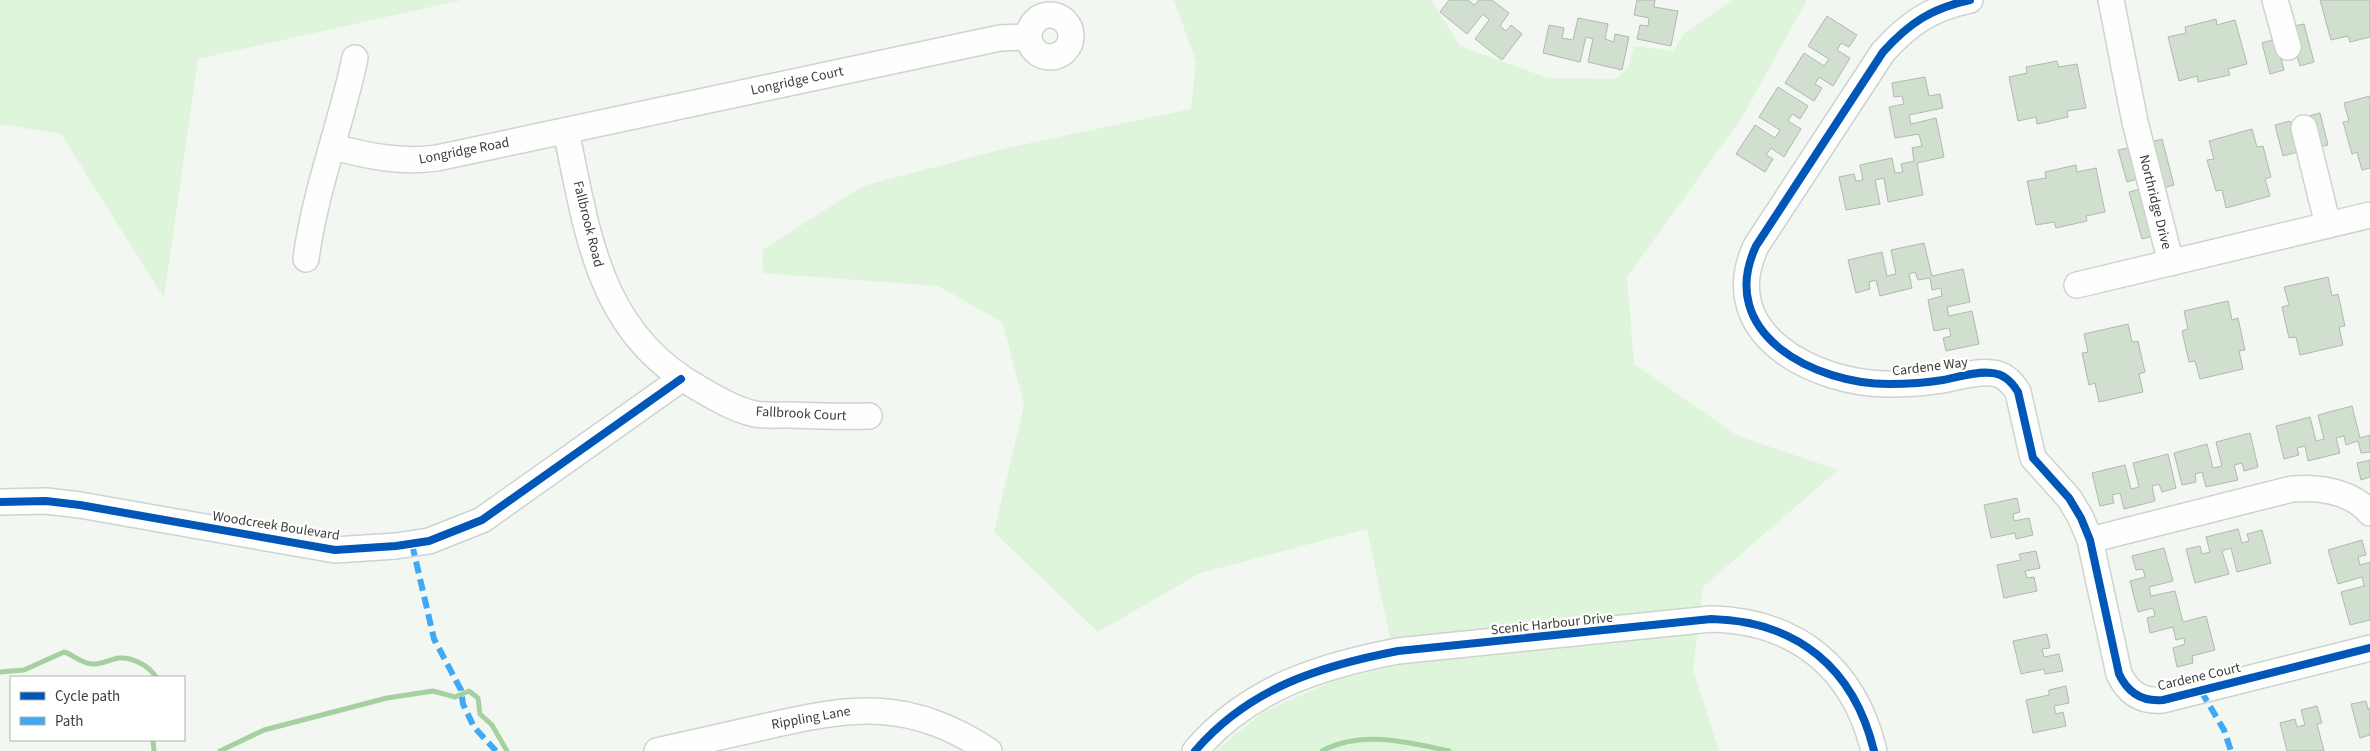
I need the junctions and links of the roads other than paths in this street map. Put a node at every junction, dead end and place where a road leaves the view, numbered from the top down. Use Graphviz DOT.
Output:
graph roads {
  1 [pos="1970,0"];
  2 [pos="2111,0"];
  3 [pos="2276,0"];
  4 [pos="1922,7"];
  5 [pos="1028,38"];
  6 [pos="2288,47"];
  7 [pos="355,58"];
  8 [pos="2304,128"];
  9 [pos="566,131"];
  10 [pos="333,148"];
  11 [pos="2370,215"];
  12 [pos="2328,225"];
  13 [pos="306,259"];
  14 [pos="2171,263"];
  15 [pos="2077,284"];
  16 [pos="681,379"];
  17 [pos="869,416"];
  18 [pos="0,502"];
  19 [pos="2370,513"];
  20 [pos="2090,540"];
  21 [pos="2370,648"];
  22 [pos="656,751"];
  23 [pos="989,751"];
  24 [pos="1195,751"];
  25 [pos="1874,751"];
  1 -- 4 [label="street"];
  2 -- 14 [label="street, Northridge Drive"];
  3 -- 6 [label="street"];
  4 -- 20 [label="street, Cardene Way"];
  5 -- 9 [label="street, Longridge Court"];
  7 -- 10 [label="street"];
  8 -- 12 [label="street"];
  9 -- 10 [label="street, Longridge Road"];
  9 -- 16 [label="street, Fallbrook Road"];
  10 -- 13 [label="street"];
  11 -- 12 [label="street, Northridge Drive"];
  12 -- 14 [label="street, Northridge Drive"];
  14 -- 15 [label="street"];
  16 -- 17 [label="street, Fallbrook Court"];
  16 -- 18 [label="street, Woodcreek Boulevard"];
  19 -- 20 [label="street"];
  20 -- 21 [label="street, Cardene Court"];
  22 -- 23 [label="street, Rippling Lane"];
  24 -- 25 [label="street, Scenic Harbour Drive"];
}
